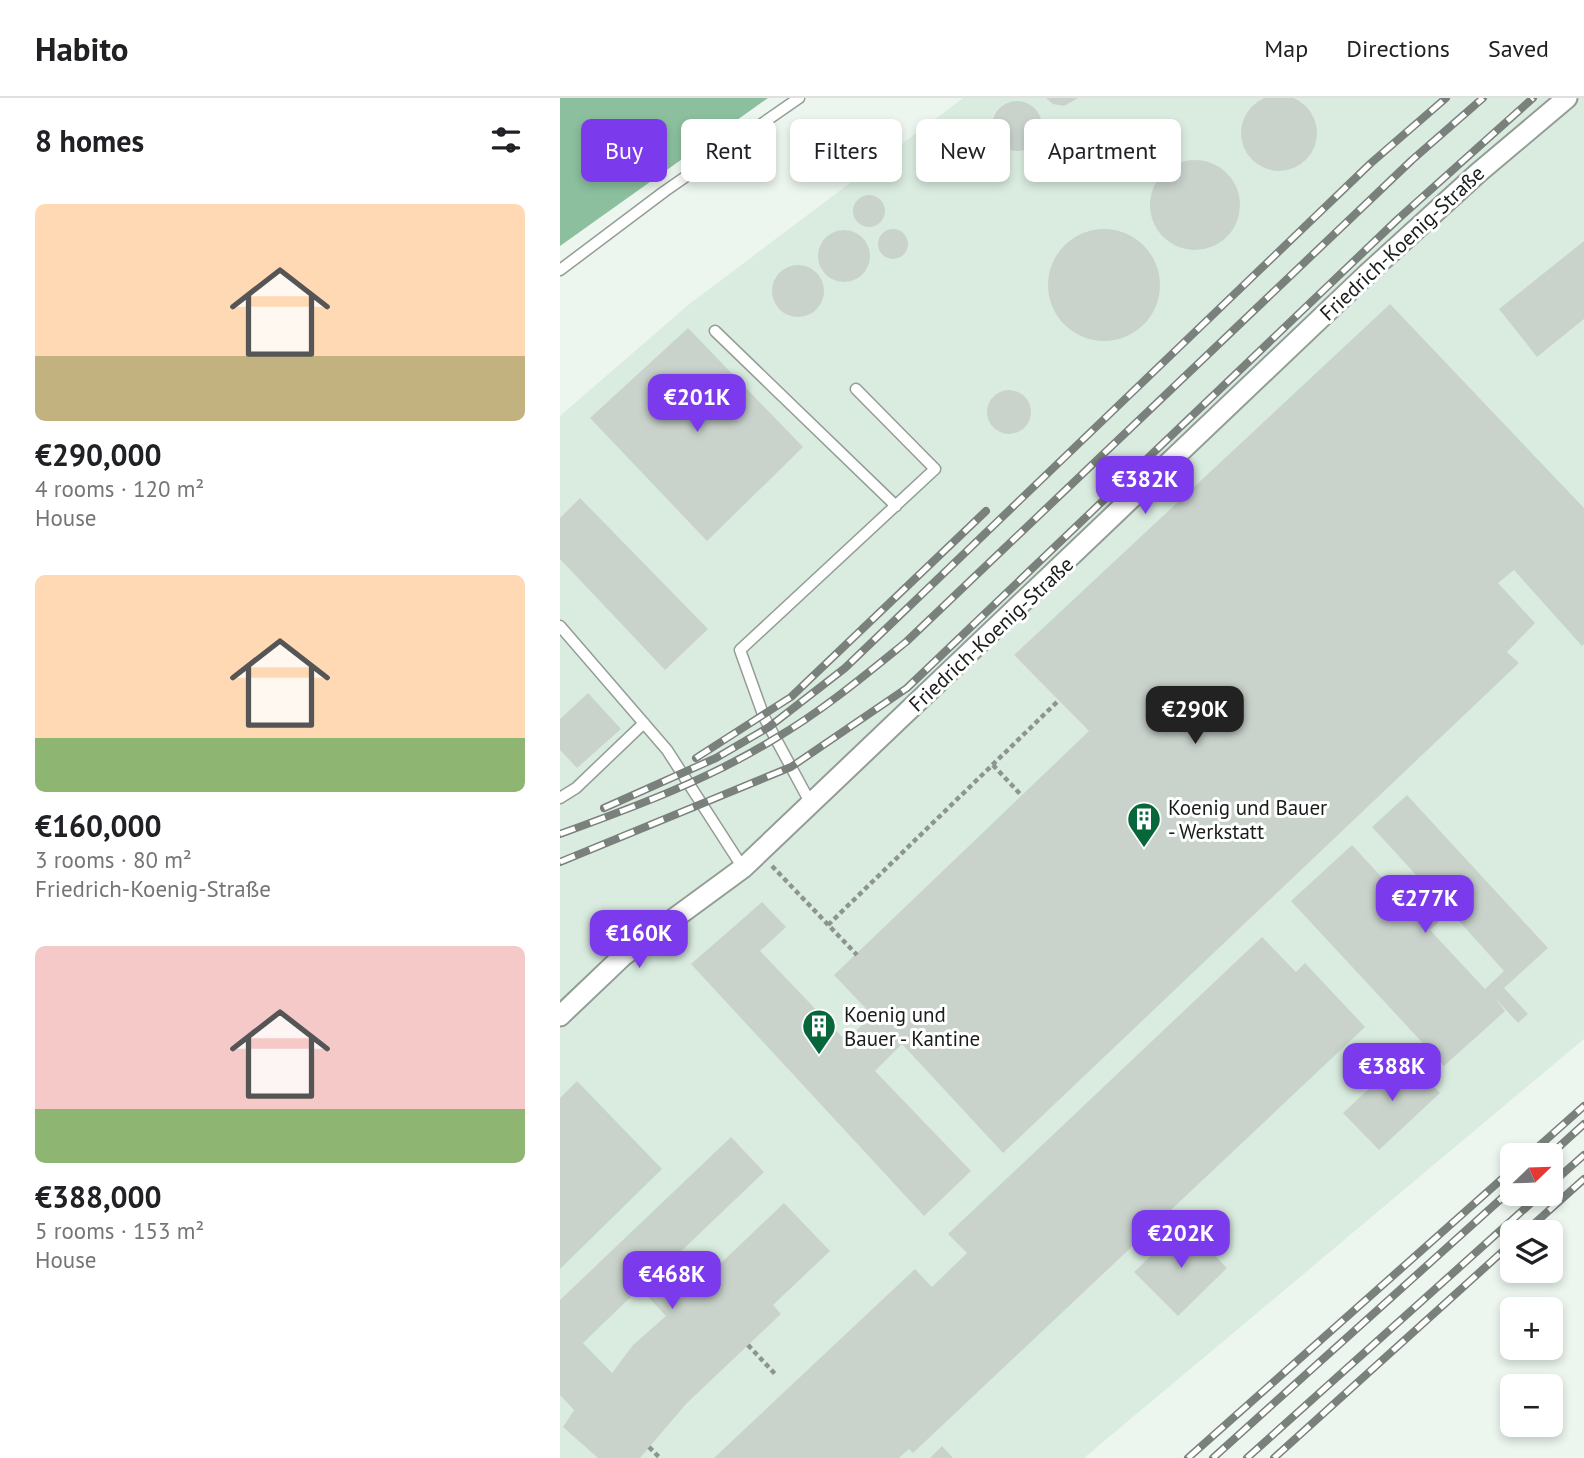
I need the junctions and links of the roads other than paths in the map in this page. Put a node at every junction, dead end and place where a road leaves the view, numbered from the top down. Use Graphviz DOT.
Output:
graph roads {
  1 [pos="799,98"];
  2 [pos="1567,98"];
  3 [pos="560,271"];
  4 [pos="715,331"];
  5 [pos="856,390"];
  6 [pos="896,506"];
  7 [pos="560,625"];
  8 [pos="644,723"];
  9 [pos="560,798"];
  10 [pos="811,804"];
  11 [pos="743,868"];
  12 [pos="560,1016"];
  1 -- 3 [label="lane"];
  2 -- 10 [label="street, Friedrich-Koenig-Straße"];
  4 -- 6 [label="lane"];
  5 -- 6 [label="lane"];
  6 -- 10 [label="lane"];
  7 -- 8 [label="lane"];
  8 -- 9 [label="lane"];
  8 -- 11 [label="lane"];
  10 -- 11 [label="street, Friedrich-Koenig-Straße"];
  11 -- 12 [label="street, Friedrich-Koenig-Straße"];
}
